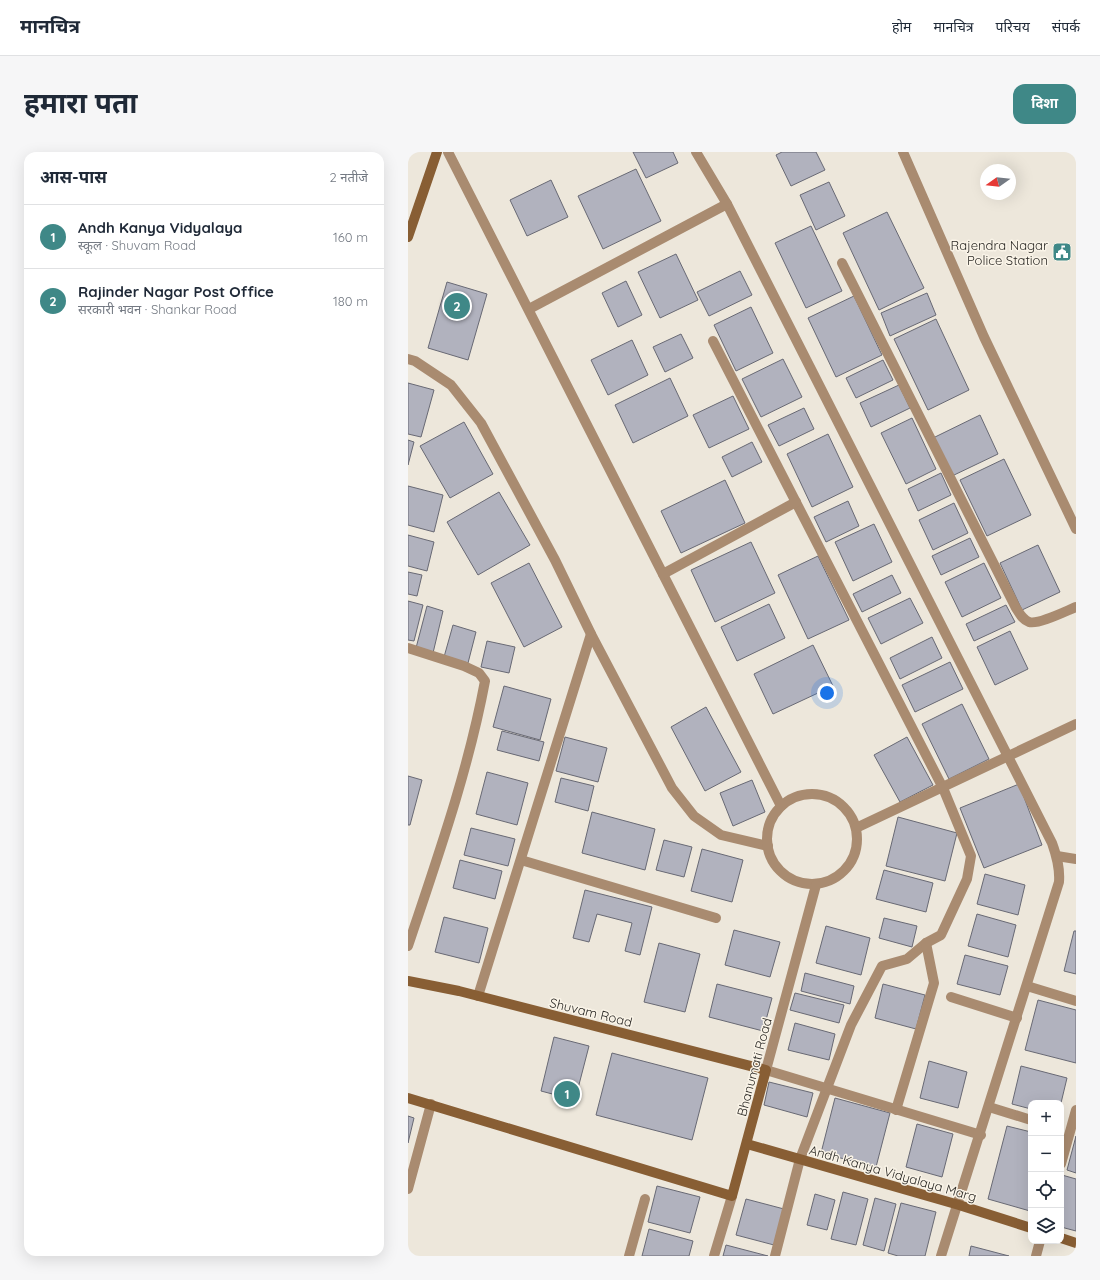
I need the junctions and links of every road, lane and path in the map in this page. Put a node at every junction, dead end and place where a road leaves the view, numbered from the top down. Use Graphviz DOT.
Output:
graph roads {
  1 [pos="437,152"];
  2 [pos="448,152"];
  3 [pos="696,152"];
  4 [pos="903,152"];
  5 [pos="727,204"];
  6 [pos="408,237"];
  7 [pos="842,263"];
  8 [pos="529,309"];
  9 [pos="713,341"];
  10 [pos="408,359"];
  11 [pos="796,502"];
  12 [pos="1076,529"];
  13 [pos="663,574"];
  14 [pos="1076,607"];
  15 [pos="591,634"];
  16 [pos="408,648"];
  17 [pos="1076,724"];
  18 [pos="1009,757"];
  19 [pos="943,788"];
  20 [pos="781,806"];
  21 [pos="856,828"];
  22 [pos="768,846"];
  23 [pos="1057,856"];
  24 [pos="1076,858"];
  25 [pos="521,860"];
  26 [pos="816,884"];
  27 [pos="716,918"];
  28 [pos="926,943"];
  29 [pos="408,946"];
  30 [pos="408,981"];
  31 [pos="1027,986"];
  32 [pos="478,996"];
  33 [pos="951,997"];
  34 [pos="1076,1002"];
  35 [pos="1017,1018"];
  36 [pos="766,1070"];
  37 [pos="827,1088"];
  38 [pos="408,1098"];
  39 [pos="431,1104"];
  40 [pos="989,1107"];
  41 [pos="896,1110"];
  42 [pos="1076,1110"];
  43 [pos="1028,1119"];
  44 [pos="1069,1131"];
  45 [pos="981,1135"];
  46 [pos="747,1144"];
  47 [pos="1064,1152"];
  48 [pos="800,1159"];
  49 [pos="408,1189"];
  50 [pos="732,1196"];
  51 [pos="645,1199"];
  52 [pos="959,1205"];
  53 [pos="1028,1227"];
  54 [pos="1064,1239"];
  55 [pos="1076,1243"];
  56 [pos="1039,1244"];
  57 [pos="778,1255"];
  58 [pos="629,1256"];
  59 [pos="714,1256"];
  60 [pos="941,1256"];
  61 [pos="1036,1256"];
  1 -- 6 [label="street"];
  2 -- 8 [label="street"];
  3 -- 5 [label="street"];
  4 -- 12 [label="street"];
  5 -- 8 [label="street"];
  5 -- 18 [label="street"];
  7 -- 14 [label="street"];
  8 -- 13 [label="street"];
  9 -- 11 [label="street"];
  10 -- 15 [label="street"];
  11 -- 13 [label="street"];
  11 -- 19 [label="street"];
  13 -- 20 [label="street"];
  15 -- 22 [label="street"];
  15 -- 25 [label="street"];
  16 -- 29 [label="street"];
  17 -- 18 [label="street"];
  18 -- 19 [label="street"];
  18 -- 23 [label="street"];
  19 -- 21 [label="street"];
  19 -- 28 [label="street"];
  20 -- 21 [label="street"];
  20 -- 22 [label="street"];
  21 -- 26 [label="street"];
  22 -- 26 [label="street"];
  23 -- 24 [label="street"];
  23 -- 31 [label="street"];
  25 -- 27 [label="street"];
  25 -- 32 [label="street"];
  26 -- 36 [label="street, Bhanumati Road"];
  28 -- 37 [label="street"];
  28 -- 41 [label="street"];
  30 -- 32 [label="street, Shuvam Road"];
  31 -- 34 [label="street"];
  31 -- 35 [label="street"];
  32 -- 36 [label="street, Shuvam Road"];
  33 -- 35 [label="street"];
  35 -- 40 [label="street"];
  36 -- 37 [label="street"];
  36 -- 46 [label="street, Bhanumati Road"];
  37 -- 41 [label="street"];
  37 -- 48 [label="street"];
  38 -- 39 [label="street"];
  39 -- 49 [label="street"];
  39 -- 50 [label="street"];
  40 -- 43 [label="street"];
  40 -- 45 [label="street"];
  41 -- 45 [label="street"];
  42 -- 44 [label="street"];
  44 -- 47 [label="street"];
  45 -- 52 [label="street"];
  46 -- 48 [label="street, Andh Kanya Vidyalaya Marg"];
  46 -- 50 [label="street, Bhanumati Road"];
  48 -- 52 [label="street, Andh Kanya Vidyalaya Marg"];
  48 -- 57 [label="street"];
  50 -- 59 [label="street, Bhanumati Road"];
  51 -- 58 [label="street"];
  52 -- 53 [label="street, Andh Kanya Vidyalaya Marg"];
  52 -- 60 [label="street"];
  54 -- 55 [label="street"];
  56 -- 61 [label="street"];
}
